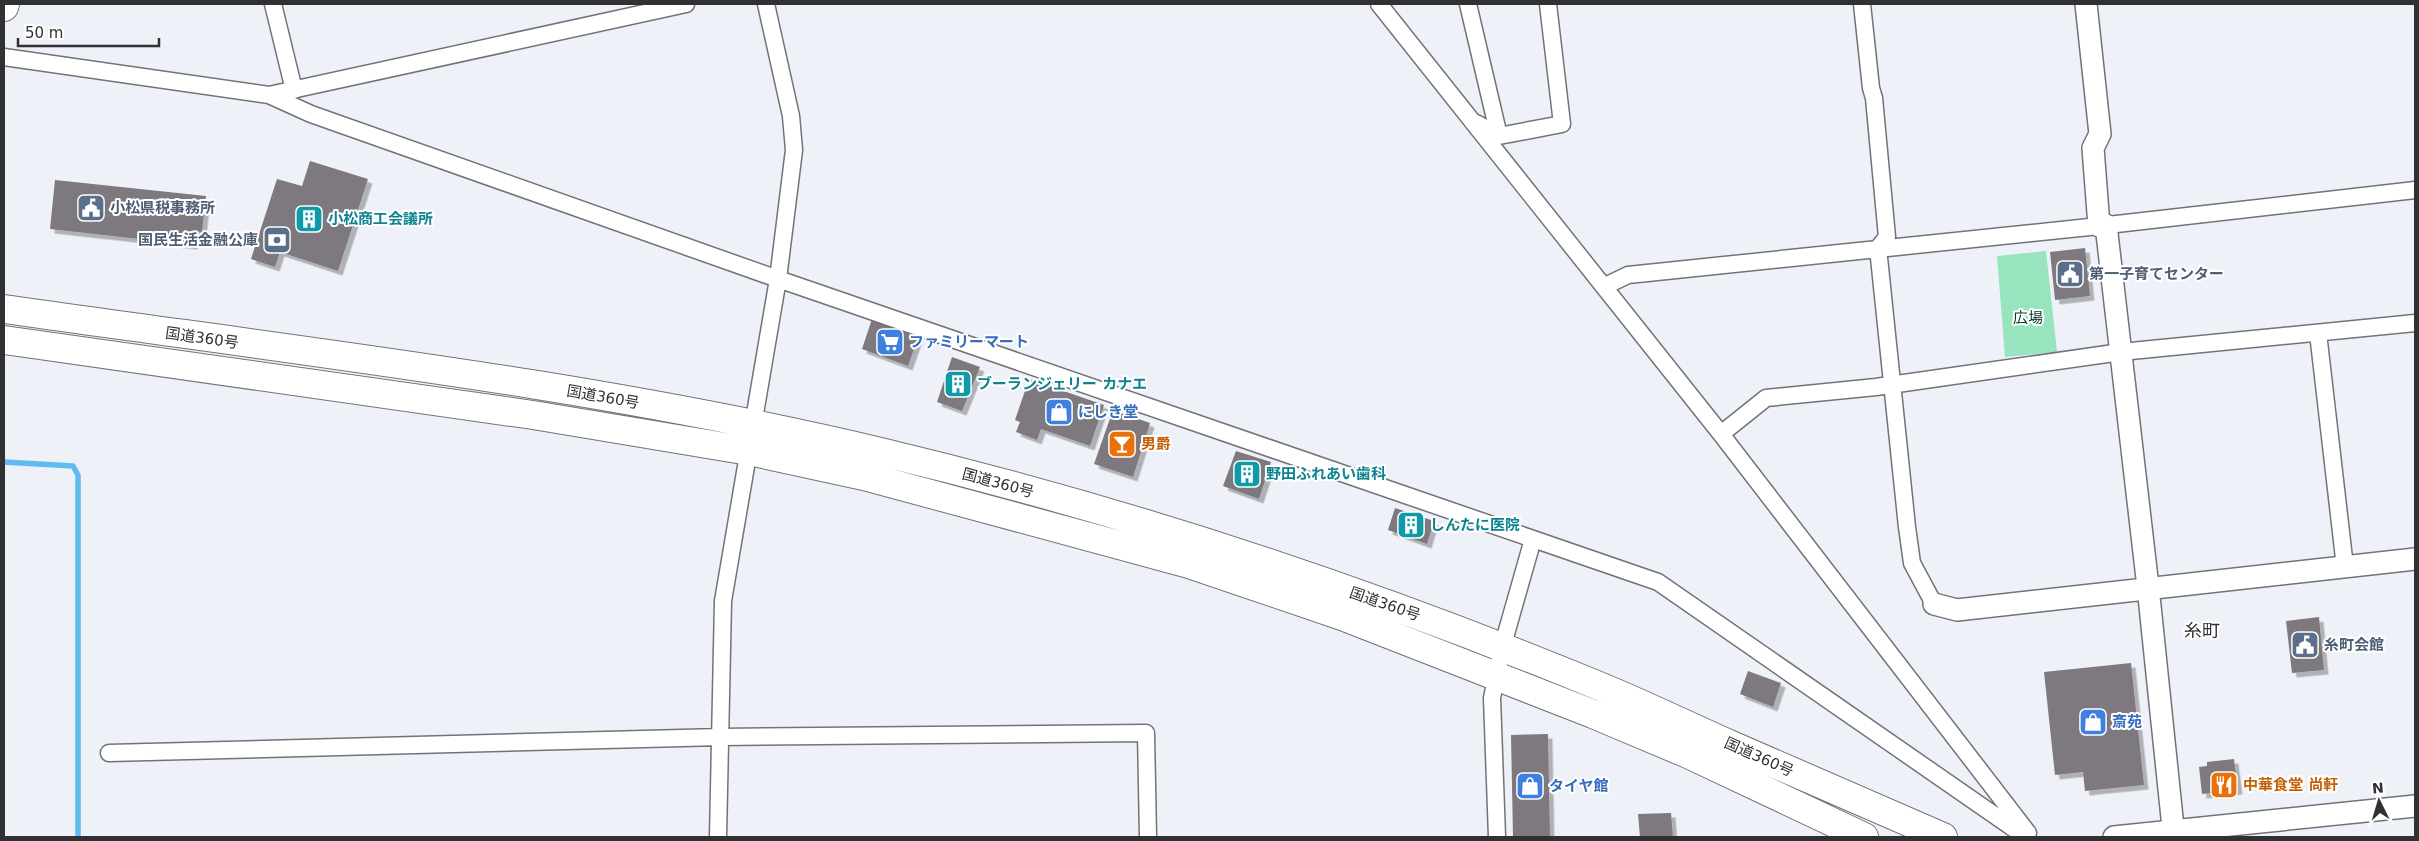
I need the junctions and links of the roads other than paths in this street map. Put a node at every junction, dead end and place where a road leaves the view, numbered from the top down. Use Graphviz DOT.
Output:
graph roads {
  1 [pos="273,4"];
  2 [pos="686,4"];
  3 [pos="766,4"];
  4 [pos="1379,4"];
  5 [pos="1468,4"];
  6 [pos="1548,4"];
  7 [pos="1862,4"];
  8 [pos="2086,4"];
  9 [pos="4,58"];
  10 [pos="294,90"];
  11 [pos="270,95"];
  12 [pos="1470,120"];
  13 [pos="1500,136"];
  14 [pos="2415,190"];
  15 [pos="2103,225"];
  16 [pos="1878,248"];
  17 [pos="778,279"];
  18 [pos="1605,286"];
  19 [pos="4,309"];
  20 [pos="2415,323"];
  21 [pos="2318,334"];
  22 [pos="4,340"];
  23 [pos="2121,352"];
  24 [pos="1892,385"];
  25 [pos="754,424"];
  26 [pos="1721,434"];
  27 [pos="749,452"];
  28 [pos="1533,539"];
  29 [pos="2415,559"];
  30 [pos="2345,566"];
  31 [pos="2148,587"];
  32 [pos="1934,604"];
  33 [pos="1502,648"];
  34 [pos="1496,675"];
  35 [pos="721,737"];
  36 [pos="109,753"];
  37 [pos="1850,797"];
  38 [pos="2415,806"];
  39 [pos="2174,834"];
  40 [pos="1855,835"];
  41 [pos="718,837"];
  42 [pos="1148,837"];
  43 [pos="1497,837"];
  44 [pos="1943,837"];
  45 [pos="2026,837"];
  46 [pos="2031,837"];
  47 [pos="2114,837"];
  1 -- 10 [label="street"];
  2 -- 10 [label="street"];
  3 -- 17 [label="street"];
  4 -- 12 [label="street"];
  5 -- 13 [label="street"];
  6 -- 13 [label="street"];
  7 -- 16 [label="street"];
  8 -- 15 [label="street"];
  9 -- 11 [label="street"];
  10 -- 11 [label="street"];
  11 -- 17 [label="street"];
  12 -- 13 [label="street"];
  12 -- 18 [label="street"];
  14 -- 15 [label="street"];
  15 -- 16 [label="street"];
  15 -- 23 [label="street"];
  16 -- 18 [label="street"];
  16 -- 24 [label="street"];
  17 -- 25 [label="street"];
  17 -- 28 [label="street"];
  18 -- 26 [label="street"];
  19 -- 25 [label="highway, 国道360号"];
  20 -- 21 [label="street"];
  21 -- 23 [label="street"];
  21 -- 30 [label="street"];
  22 -- 27 [label="highway, 国道360号"];
  23 -- 24 [label="street"];
  23 -- 31 [label="street"];
  24 -- 26 [label="street"];
  24 -- 32 [label="street"];
  25 -- 27 [label="street"];
  25 -- 33 [label="highway, 国道360号"];
  26 -- 46 [label="street"];
  27 -- 34 [label="highway, 国道360号"];
  27 -- 35 [label="street"];
  28 -- 33 [label="street"];
  28 -- 45 [label="street"];
  29 -- 30 [label="street"];
  30 -- 31 [label="street"];
  31 -- 32 [label="street"];
  31 -- 39 [label="street"];
  33 -- 34 [label="street"];
  33 -- 37 [label="highway, 国道360号"];
  34 -- 40 [label="highway, 国道360号"];
  34 -- 43 [label="street"];
  35 -- 36 [label="street"];
  35 -- 41 [label="street"];
  35 -- 42 [label="street"];
  37 -- 40 [label="street"];
  37 -- 44 [label="highway, 国道360号"];
  38 -- 39 [label="street"];
  39 -- 47 [label="street"];
}
